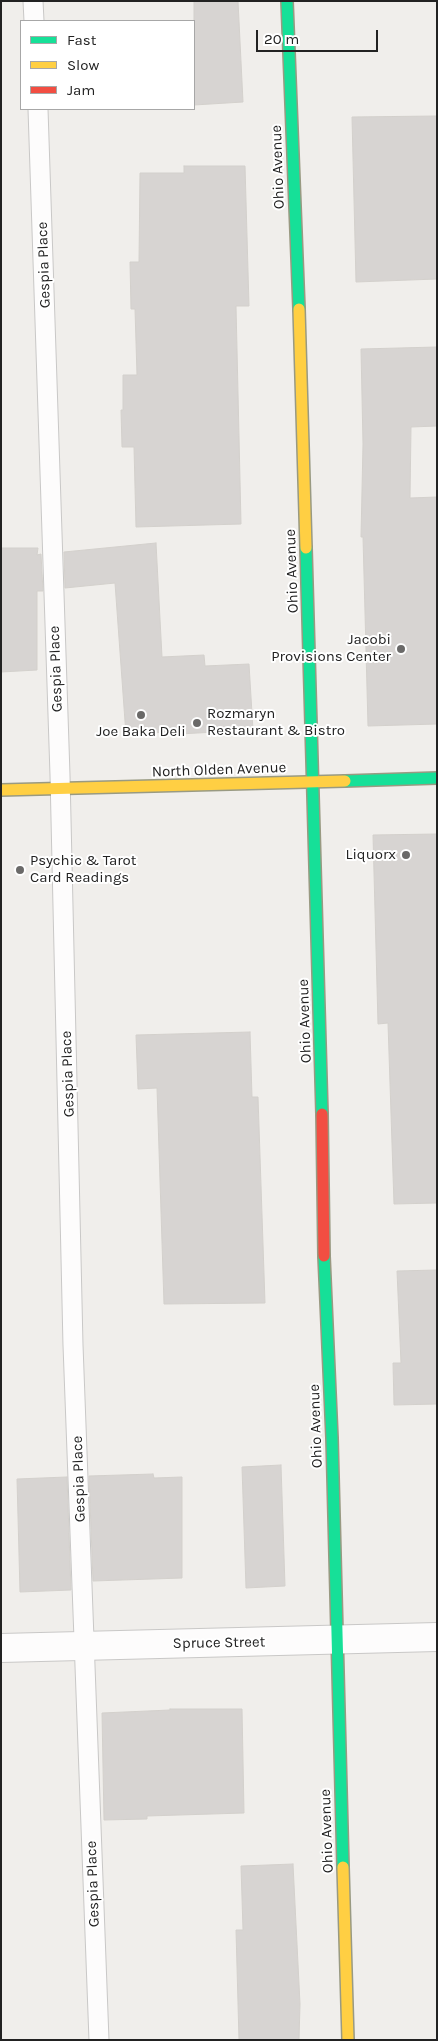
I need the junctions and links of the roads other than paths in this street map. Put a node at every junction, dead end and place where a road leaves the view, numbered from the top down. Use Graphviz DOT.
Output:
graph roads {
  1 [pos="33,1"];
  2 [pos="287,1"];
  3 [pos="34,20"];
  4 [pos="38,110"];
  5 [pos="437,778"];
  6 [pos="313,782"];
  7 [pos="60,789"];
  8 [pos="1,790"];
  9 [pos="437,1637"];
  10 [pos="337,1640"];
  11 [pos="85,1646"];
  12 [pos="1,1648"];
  13 [pos="99,2040"];
  14 [pos="348,2040"];
  1 -- 3 [label="lane"];
  2 -- 6 [label="street, Ohio Avenue"];
  4 -- 7 [label="lane, Gespia Place"];
  5 -- 6 [label="street, North Olden Avenue"];
  6 -- 7 [label="street, North Olden Avenue"];
  6 -- 10 [label="street, Ohio Avenue"];
  7 -- 8 [label="street, North Olden Avenue"];
  7 -- 11 [label="lane, Gespia Place"];
  9 -- 10 [label="street, Spruce Street"];
  10 -- 11 [label="street, Spruce Street"];
  10 -- 14 [label="street, Ohio Avenue"];
  11 -- 12 [label="street, Spruce Street"];
  11 -- 13 [label="lane, Gespia Place"];
}
